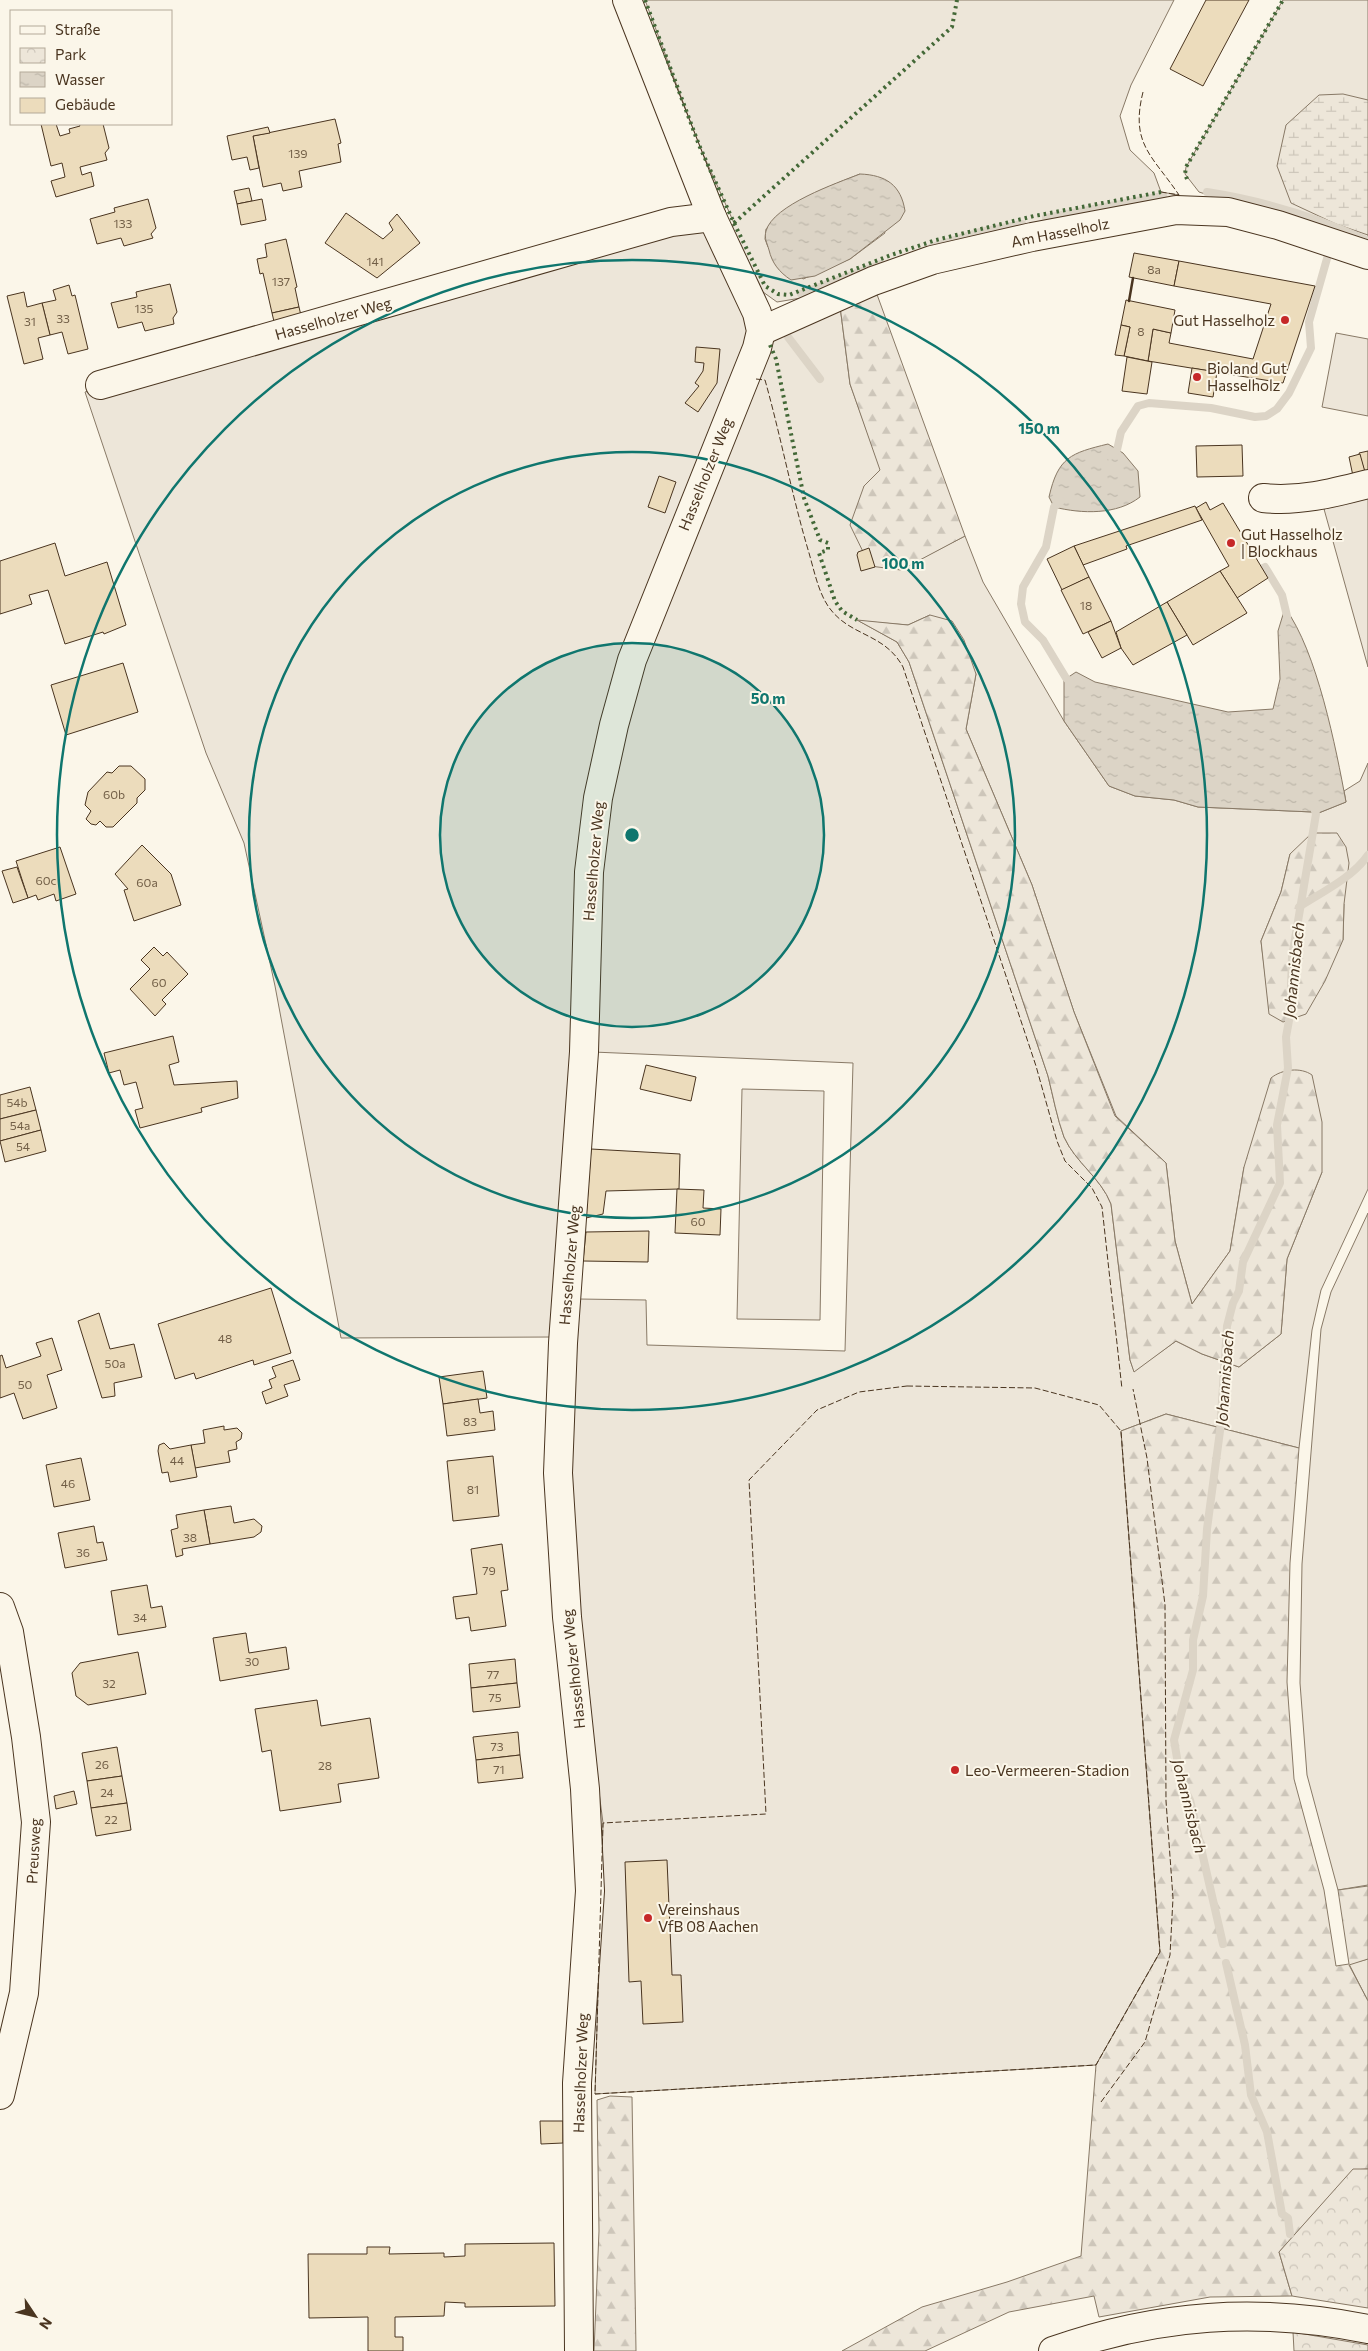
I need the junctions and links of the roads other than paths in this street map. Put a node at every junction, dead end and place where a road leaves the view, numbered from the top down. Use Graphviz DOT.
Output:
graph roads {
  1 [pos="627,0"];
  2 [pos="712,217"];
  3 [pos="1368,255"];
  4 [pos="761,331"];
  5 [pos="100,384"];
  6 [pos="1368,484"];
  7 [pos="1263,498"];
  8 [pos="0,1606"];
  9 [pos="0,2096"];
  10 [pos="1368,2328"];
  11 [pos="579,2351"];
  12 [pos="1053,2351"];
  1 -- 2 [label="street"];
  2 -- 4 [label="street"];
  2 -- 5 [label="street, Hasselholzer Weg"];
  3 -- 4 [label="street, Am Hasselholz"];
  4 -- 11 [label="street, Hasselholzer Weg"];
  6 -- 7 [label="street"];
  8 -- 9 [label="street, Preusweg"];
  10 -- 12 [label="street"];
}
